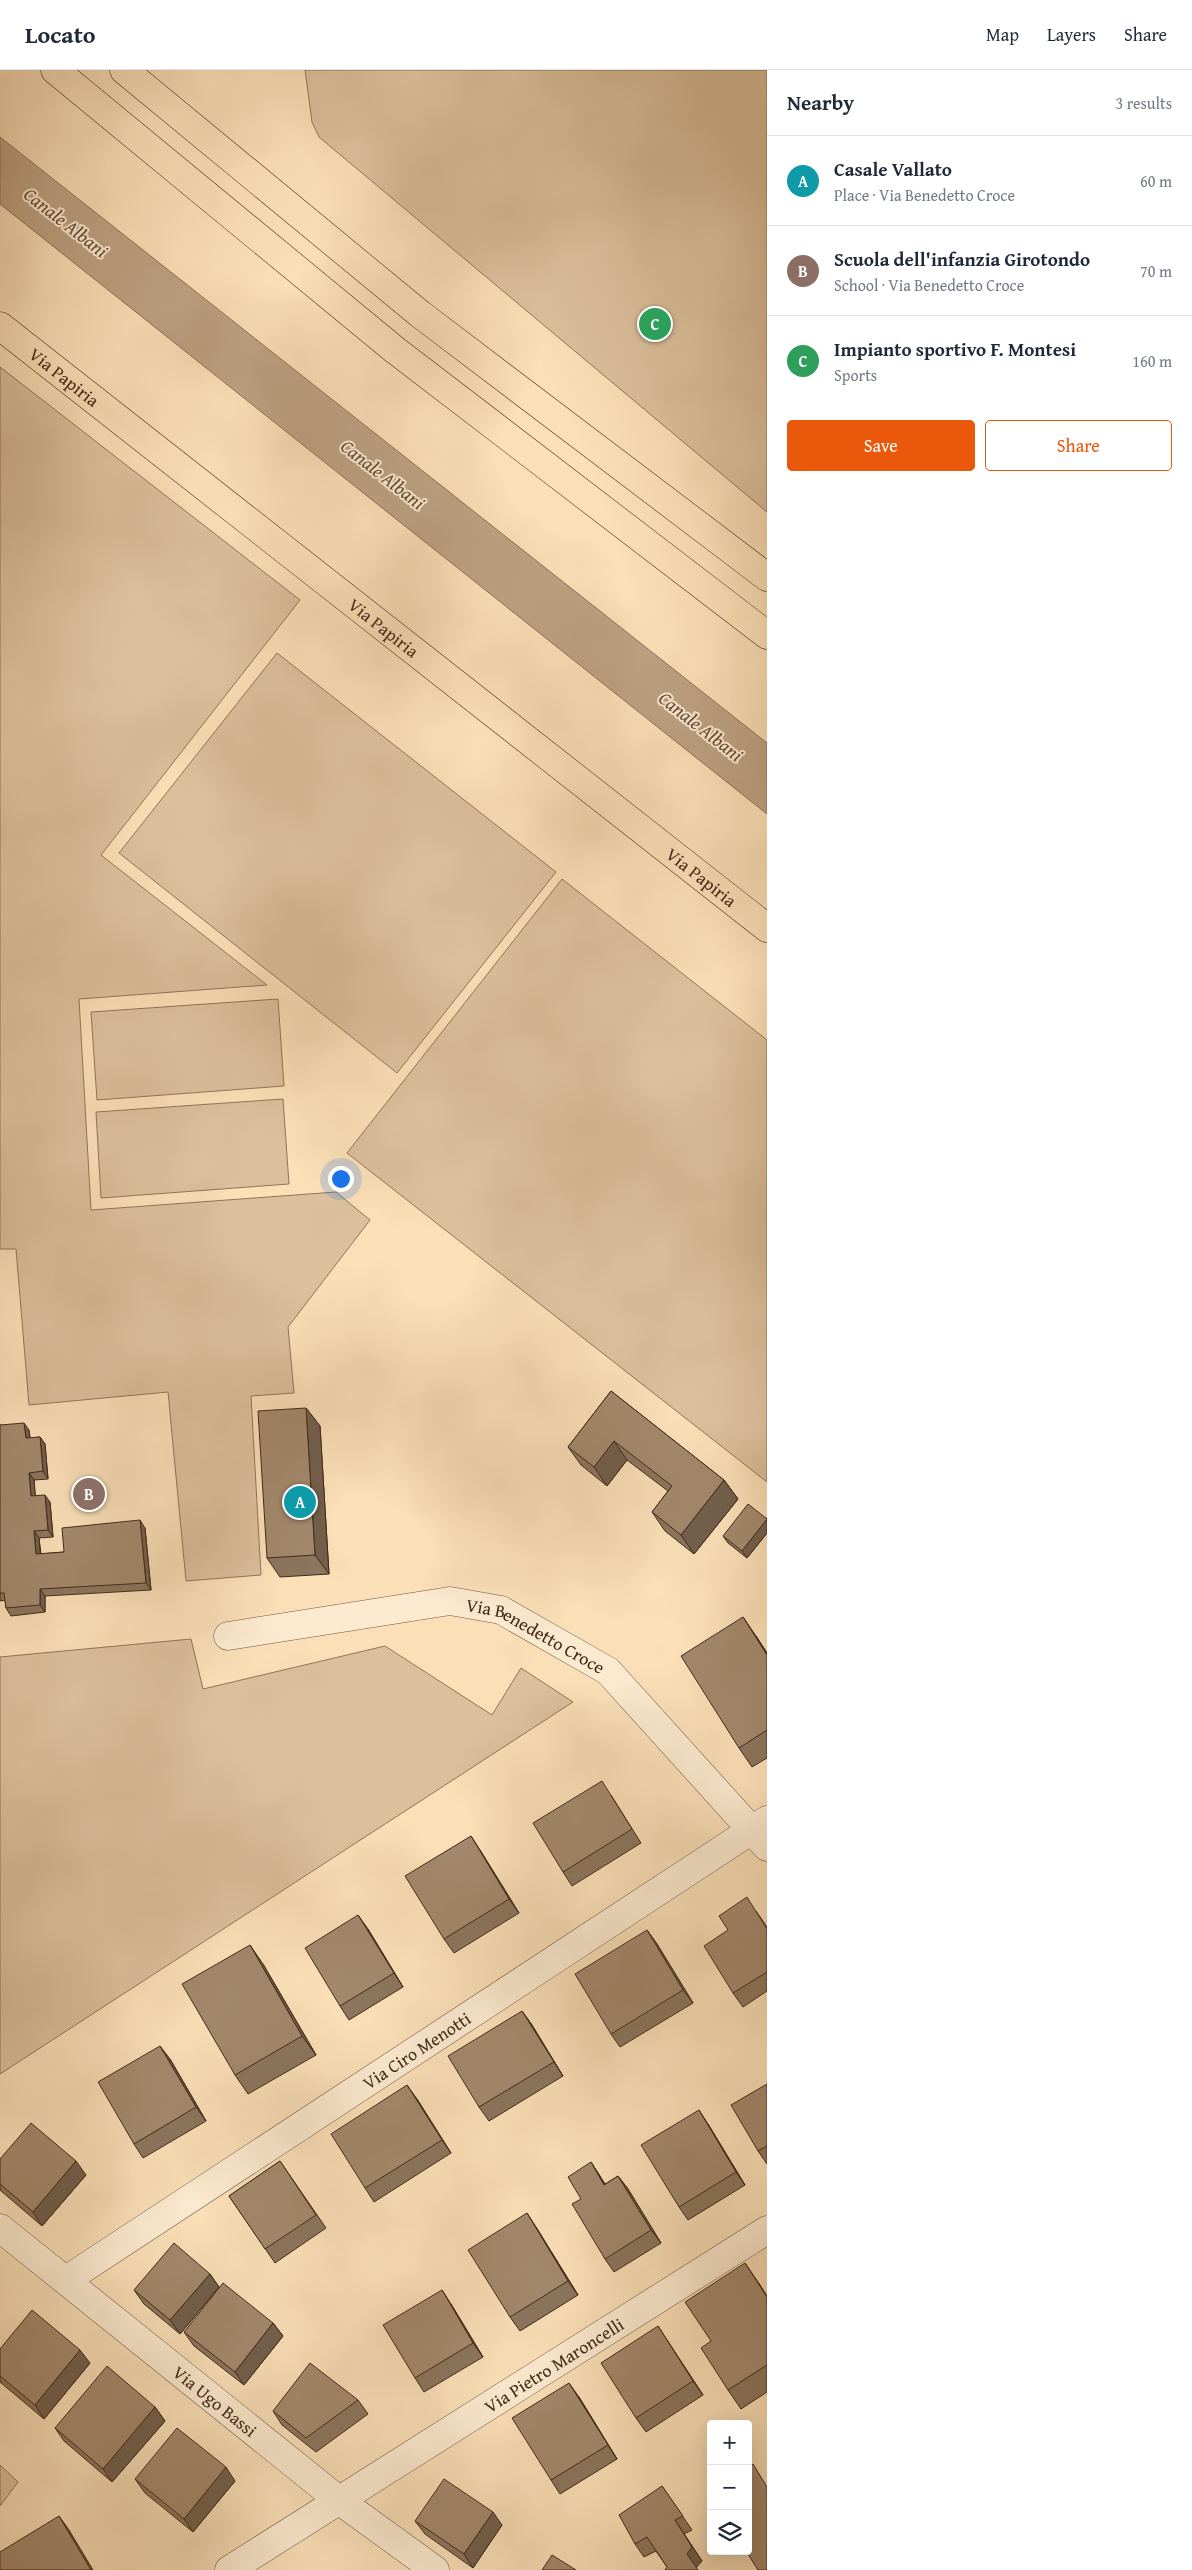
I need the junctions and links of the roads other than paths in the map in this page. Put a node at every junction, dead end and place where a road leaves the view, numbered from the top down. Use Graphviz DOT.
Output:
graph roads {
  1 [pos="55,70"];
  2 [pos="124,70"];
  3 [pos="0,326"];
  4 [pos="767,577"];
  5 [pos="767,634"];
  6 [pos="767,928"];
  7 [pos="228,1636"];
  8 [pos="762,1832"];
  9 [pos="0,2228"];
  10 [pos="767,2230"];
  11 [pos="66,2280"];
  12 [pos="340,2501"];
  13 [pos="229,2570"];
  14 [pos="436,2570"];
  1 -- 5 [label="main road"];
  2 -- 4 [label="main road"];
  3 -- 6 [label="main road, Via Papiria"];
  7 -- 8 [label="street, Via Benedetto Croce"];
  8 -- 11 [label="street, Via Ciro Menotti"];
  9 -- 11 [label="street, Via Ugo Bassi"];
  10 -- 12 [label="street, Via Pietro Maroncelli"];
  11 -- 12 [label="street, Via Ugo Bassi"];
  12 -- 13 [label="street, Via Pietro Maroncelli"];
  12 -- 14 [label="street, Via Ugo Bassi"];
}
